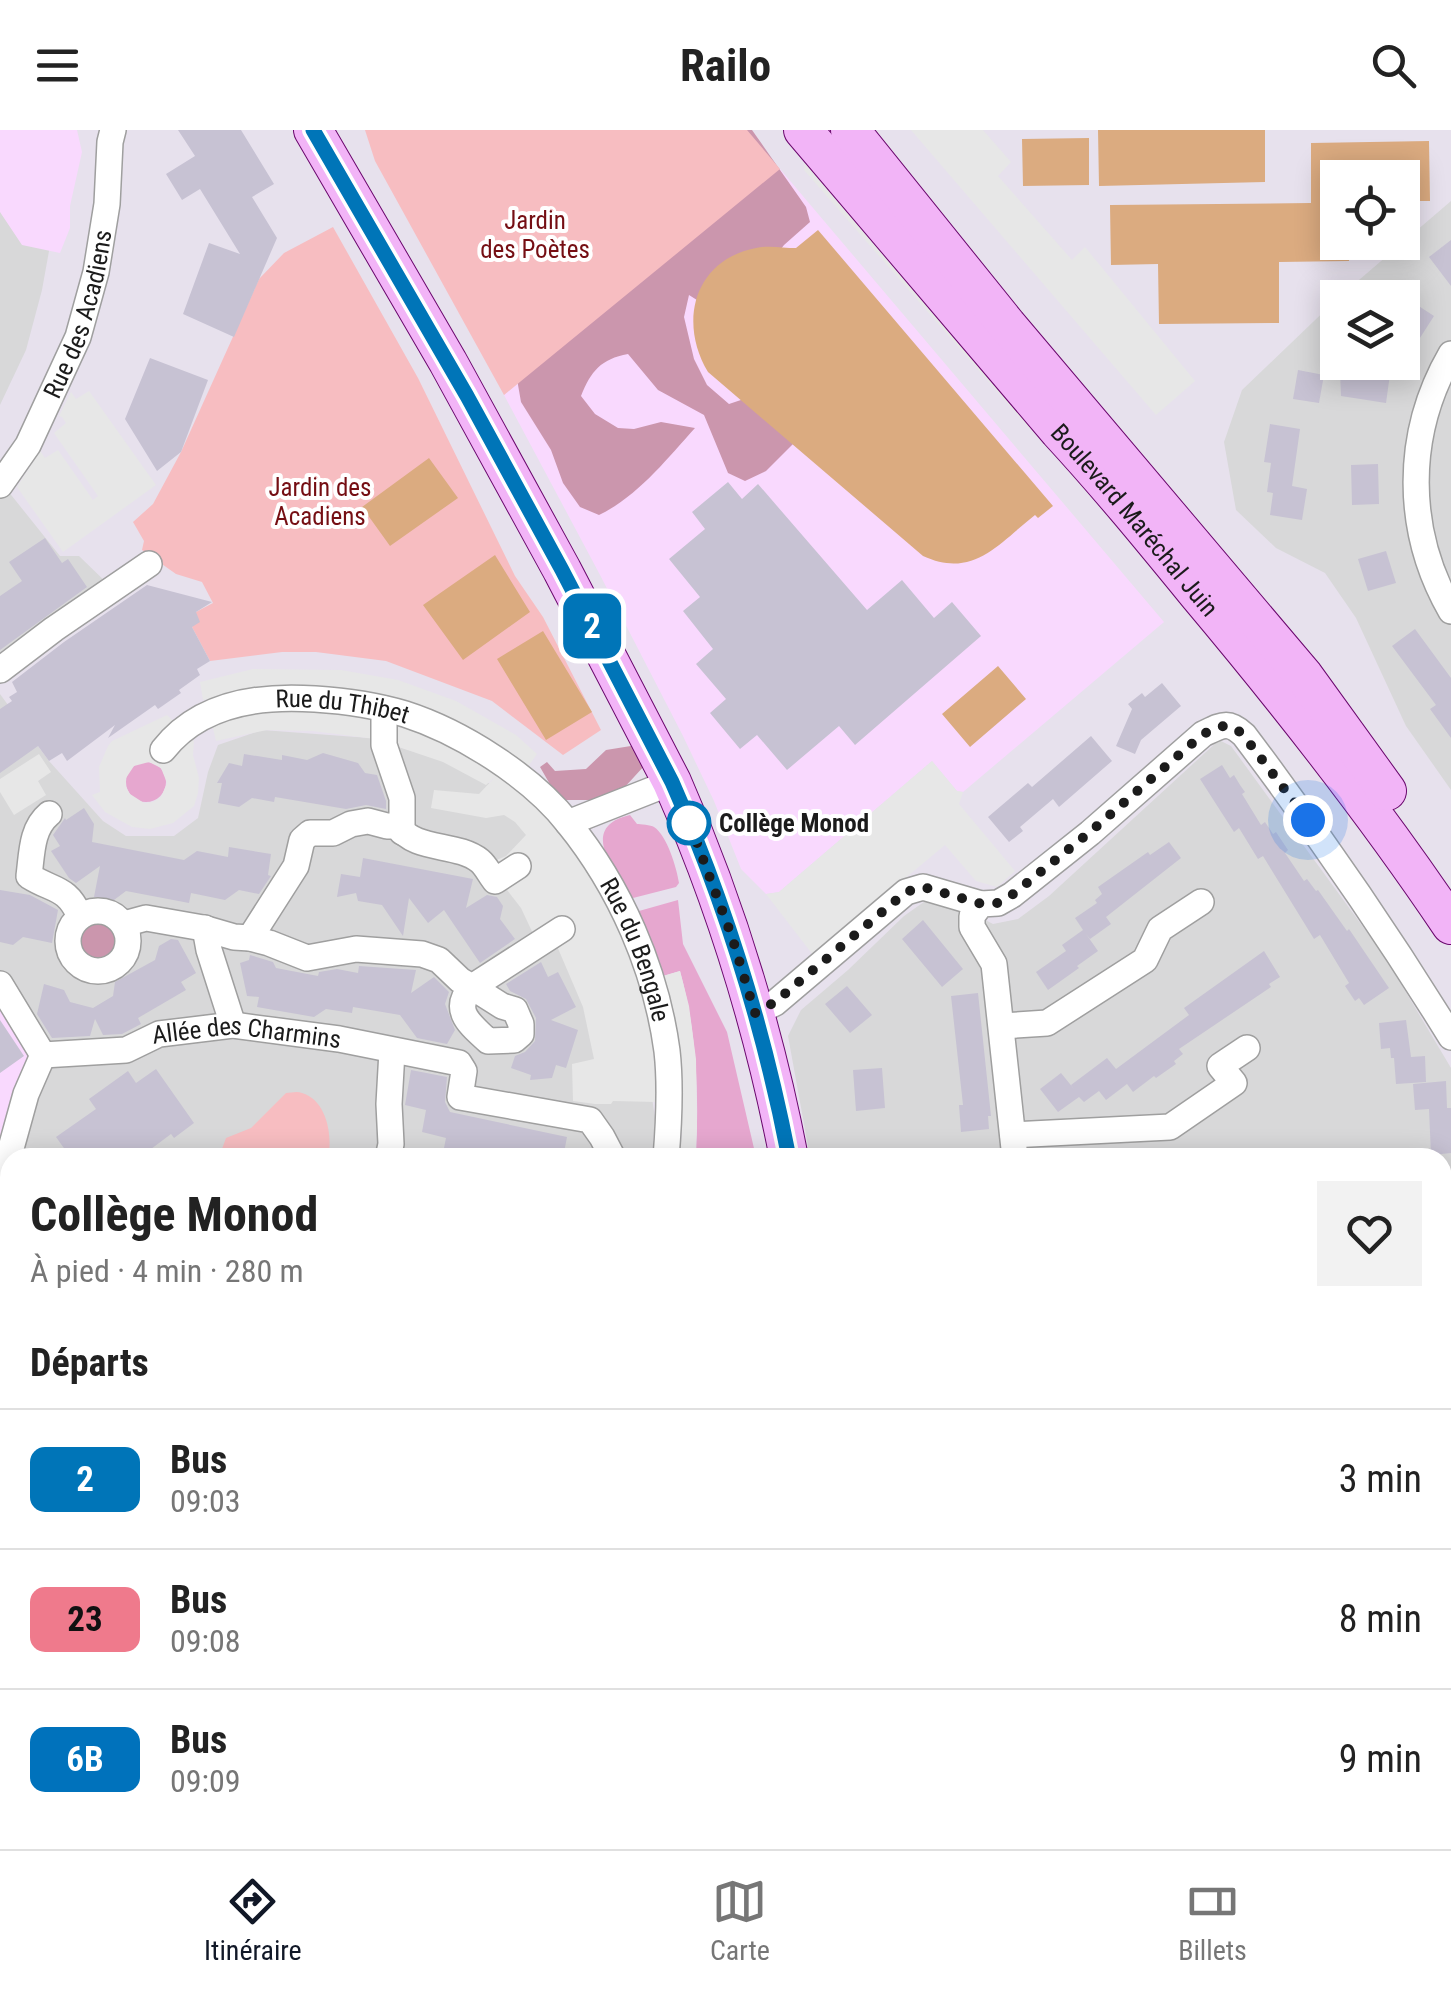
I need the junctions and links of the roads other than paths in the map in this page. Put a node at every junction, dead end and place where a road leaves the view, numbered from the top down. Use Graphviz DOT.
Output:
graph roads {
  1 [pos="114,130"];
  2 [pos="313,130"];
  3 [pos="803,130"];
  4 [pos="850,130"];
  5 [pos="1451,354"];
  6 [pos="0,485"];
  7 [pos="149,564"];
  8 [pos="1451,612"];
  9 [pos="0,670"];
  10 [pos="384,709"];
  11 [pos="163,750"];
  12 [pos="521,778"];
  13 [pos="672,782"];
  14 [pos="49,814"];
  15 [pos="568,822"];
  16 [pos="402,832"];
  17 [pos="518,866"];
  18 [pos="1451,883"];
  19 [pos="1200,902"];
  20 [pos="982,904"];
  21 [pos="80,916"];
  22 [pos="124,924"];
  23 [pos="1451,925"];
  24 [pos="205,928"];
  25 [pos="562,930"];
  26 [pos="250,938"];
  27 [pos="0,984"];
  28 [pos="472,987"];
  29 [pos="755,1013"];
  30 [pos="233,1026"];
  31 [pos="1002,1026"];
  32 [pos="481,1034"];
  33 [pos="1451,1037"];
  34 [pos="1248,1048"];
  35 [pos="392,1050"];
  36 [pos="43,1055"];
  37 [pos="459,1063"];
  38 [pos="1014,1146"];
  39 [pos="11,1148"];
  40 [pos="390,1148"];
  41 [pos="608,1148"];
  42 [pos="666,1148"];
  43 [pos="786,1148"];
  1 -- 6 [label="street, Rue des Acadiens"];
  2 -- 13 [label="main road"];
  3 -- 23 [label="main road, Boulevard Maréchal Juin"];
  4 -- 18 [label="main road, Boulevard Maréchal Juin"];
  5 -- 8 [label="street"];
  7 -- 9 [label="street"];
  10 -- 11 [label="street, Rue du Thibet"];
  10 -- 12 [label="street, Rue du Thibet"];
  10 -- 16 [label="street"];
  12 -- 15 [label="street, Rue du Bengale"];
  13 -- 15 [label="street"];
  13 -- 29 [label="main road"];
  14 -- 21 [label="street"];
  15 -- 42 [label="street, Rue du Bengale"];
  16 -- 17 [label="street"];
  16 -- 26 [label="street"];
  19 -- 31 [label="street"];
  20 -- 29 [label="street"];
  20 -- 31 [label="street"];
  20 -- 33 [label="street"];
  21 -- 22 [label="street"];
  21 -- 22 [label="street"];
  22 -- 24 [label="street"];
  24 -- 26 [label="street"];
  24 -- 30 [label="street"];
  25 -- 28 [label="street"];
  26 -- 28 [label="street"];
  27 -- 36 [label="street"];
  28 -- 32 [label="street"];
  28 -- 32 [label="street"];
  29 -- 43 [label="main road"];
  30 -- 35 [label="street, Allée des Charmins"];
  30 -- 36 [label="street, Allée des Charmins"];
  31 -- 38 [label="street"];
  32 -- 37 [label="street"];
  34 -- 38 [label="street"];
  35 -- 37 [label="street, Allée des Charmins"];
  35 -- 40 [label="street"];
  36 -- 39 [label="street"];
  37 -- 41 [label="street"];
}
